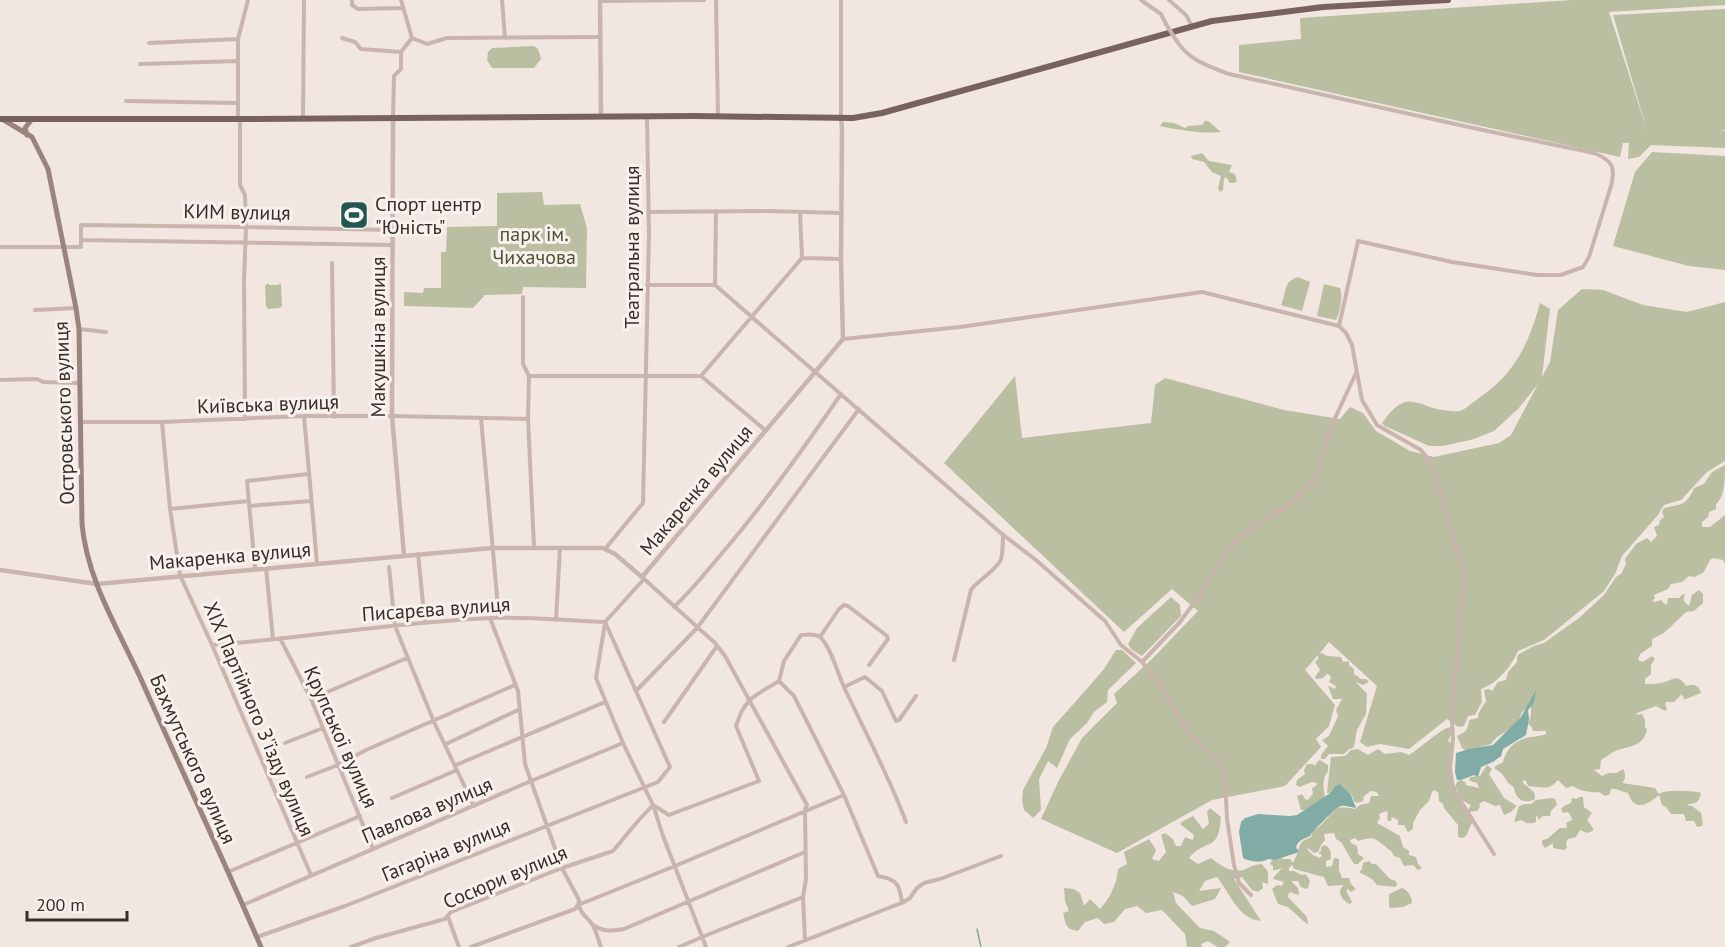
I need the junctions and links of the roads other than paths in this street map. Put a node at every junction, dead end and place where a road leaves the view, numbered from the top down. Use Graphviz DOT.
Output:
graph roads {
  1 [pos="248,0"];
  2 [pos="304,0"];
  3 [pos="352,0"];
  4 [pos="401,0"];
  5 [pos="502,0"];
  6 [pos="600,0"];
  7 [pos="704,0"];
  8 [pos="716,0"];
  9 [pos="841,0"];
  10 [pos="1141,0"];
  11 [pos="1169,0"];
  12 [pos="1448,0"];
  13 [pos="403,8"];
  14 [pos="1192,27"];
  15 [pos="600,37"];
  16 [pos="342,38"];
  17 [pos="412,38"];
  18 [pos="505,38"];
  19 [pos="238,39"];
  20 [pos="149,44"];
  21 [pos="401,52"];
  22 [pos="238,61"];
  23 [pos="140,64"];
  24 [pos="126,101"];
  25 [pos="238,103"];
  26 [pos="718,116"];
  27 [pos="601,117"];
  28 [pos="647,117"];
  29 [pos="393,118"];
  30 [pos="841,118"];
  31 [pos="1,119"];
  32 [pos="32,119"];
  33 [pos="239,119"];
  34 [pos="303,119"];
  35 [pos="27,135"];
  36 [pos="716,211"];
  37 [pos="648,212"];
  38 [pos="800,213"];
  39 [pos="841,213"];
  40 [pos="246,227"];
  41 [pos="392,231"];
  42 [pos="81,240"];
  43 [pos="246,242"];
  44 [pos="392,245"];
  45 [pos="0,247"];
  46 [pos="63,248"];
  47 [pos="802,258"];
  48 [pos="841,259"];
  49 [pos="332,263"];
  50 [pos="648,285"];
  51 [pos="715,285"];
  52 [pos="523,297"];
  53 [pos="76,308"];
  54 [pos="35,310"];
  55 [pos="751,318"];
  56 [pos="1339,326"];
  57 [pos="79,329"];
  58 [pos="106,332"];
  59 [pos="843,339"];
  60 [pos="815,372"];
  61 [pos="1357,372"];
  62 [pos="529,376"];
  63 [pos="701,376"];
  64 [pos="645,377"];
  65 [pos="0,380"];
  66 [pos="79,383"];
  67 [pos="841,394"];
  68 [pos="859,409"];
  69 [pos="304,416"];
  70 [pos="392,416"];
  71 [pos="334,417"];
  72 [pos="481,418"];
  73 [pos="245,419"];
  74 [pos="528,419"];
  75 [pos="81,422"];
  76 [pos="162,422"];
  77 [pos="765,430"];
  78 [pos="308,474"];
  79 [pos="311,501"];
  80 [pos="249,503"];
  81 [pos="170,509"];
  82 [pos="1003,534"];
  83 [pos="534,547"];
  84 [pos="492,548"];
  85 [pos="560,548"];
  86 [pos="605,549"];
  87 [pos="418,554"];
  88 [pos="404,555"];
  89 [pos="317,563"];
  90 [pos="389,567"];
  91 [pos="255,568"];
  92 [pos="266,568"];
  93 [pos="0,570"];
  94 [pos="180,575"];
  95 [pos="643,578"];
  96 [pos="97,584"];
  97 [pos="674,607"];
  98 [pos="490,618"];
  99 [pos="499,618"];
  100 [pos="556,620"];
  101 [pos="605,622"];
  102 [pos="424,623"];
  103 [pos="395,626"];
  104 [pos="698,628"];
  105 [pos="820,637"];
  106 [pos="280,638"];
  107 [pos="273,639"];
  108 [pos="212,645"];
  109 [pos="717,646"];
  110 [pos="407,658"];
  111 [pos="954,660"];
  112 [pos="1142,662"];
  113 [pos="869,665"];
  114 [pos="780,681"];
  115 [pos="515,685"];
  116 [pos="844,687"];
  117 [pos="636,692"];
  118 [pos="916,696"];
  119 [pos="311,699"];
  120 [pos="749,700"];
  121 [pos="605,702"];
  122 [pos="520,709"];
  123 [pos="434,722"];
  124 [pos="664,722"];
  125 [pos="323,728"];
  126 [pos="522,738"];
  127 [pos="285,743"];
  128 [pos="623,743"];
  129 [pos="446,744"];
  130 [pos="338,765"];
  131 [pos="456,767"];
  132 [pos="307,777"];
  133 [pos="531,781"];
  134 [pos="644,788"];
  135 [pos="843,795"];
  136 [pos="392,798"];
  137 [pos="653,805"];
  138 [pos="474,806"];
  139 [pos="805,810"];
  140 [pos="360,816"];
  141 [pos="906,822"];
  142 [pos="546,827"];
  143 [pos="297,844"];
  144 [pos="373,849"];
  145 [pos="805,852"];
  146 [pos="1494,854"];
  147 [pos="1001,856"];
  148 [pos="675,867"];
  149 [pos="562,868"];
  150 [pos="228,872"];
  151 [pos="311,875"];
  152 [pos="1251,895"];
  153 [pos="803,897"];
  154 [pos="689,901"];
  155 [pos="902,903"];
  156 [pos="243,905"];
  157 [pos="578,905"];
  158 [pos="448,916"];
  159 [pos="592,924"];
  160 [pos="702,936"];
  161 [pos="256,937"];
  162 [pos="805,940"];
  163 [pos="261,947"];
  164 [pos="351,947"];
  165 [pos="459,947"];
  166 [pos="471,947"];
  167 [pos="600,947"];
  168 [pos="679,947"];
  169 [pos="706,947"];
  170 [pos="788,947"];
  1 -- 19 [label="street"];
  2 -- 34 [label="street"];
  3 -- 13 [label="street"];
  4 -- 13 [label="street"];
  5 -- 18 [label="street"];
  6 -- 7 [label="street"];
  6 -- 15 [label="street"];
  8 -- 26 [label="street"];
  9 -- 30 [label="street"];
  10 -- 56 [label="street, bridge"];
  11 -- 14 [label="street"];
  12 -- 14 [label="main road"];
  13 -- 17 [label="street"];
  14 -- 30 [label="main road"];
  15 -- 18 [label="street"];
  15 -- 27 [label="street"];
  16 -- 21 [label="street"];
  17 -- 18 [label="street"];
  17 -- 21 [label="street"];
  19 -- 20 [label="street"];
  19 -- 22 [label="street"];
  21 -- 29 [label="street"];
  22 -- 23 [label="street"];
  22 -- 25 [label="street"];
  24 -- 25 [label="street"];
  25 -- 33 [label="street"];
  26 -- 28 [label="main road"];
  26 -- 30 [label="main road"];
  27 -- 28 [label="main road"];
  27 -- 29 [label="main road"];
  28 -- 37 [label="street, Театральна вулиця"];
  29 -- 34 [label="main road"];
  29 -- 41 [label="street, Макушкіна вулиця"];
  30 -- 39 [label="street"];
  31 -- 32 [label="main road"];
  31 -- 35 [label="main road, Островського вулиця"];
  32 -- 33 [label="main road"];
  32 -- 35 [label="main road"];
  33 -- 34 [label="main road"];
  33 -- 40 [label="street"];
  35 -- 46 [label="main road, Островського вулиця"];
  36 -- 37 [label="street"];
  36 -- 38 [label="street"];
  36 -- 51 [label="street"];
  37 -- 50 [label="street, Театральна вулиця"];
  38 -- 39 [label="street"];
  38 -- 47 [label="street"];
  39 -- 48 [label="street"];
  40 -- 41 [label="street, КИМ вулиця"];
  40 -- 42 [label="street, КИМ вулиця"];
  40 -- 43 [label="street"];
  41 -- 44 [label="street, Макушкіна вулиця"];
  42 -- 43 [label="street, КИМ вулиця"];
  42 -- 46 [label="street"];
  43 -- 44 [label="street, КИМ вулиця"];
  43 -- 73 [label="street"];
  44 -- 70 [label="street, Макушкіна вулиця"];
  45 -- 46 [label="street"];
  46 -- 53 [label="main road, Островського вулиця"];
  47 -- 48 [label="street"];
  47 -- 55 [label="street"];
  48 -- 59 [label="street"];
  49 -- 71 [label="street"];
  50 -- 51 [label="street"];
  50 -- 64 [label="street, Театральна вулиця"];
  51 -- 55 [label="street"];
  52 -- 62 [label="street"];
  53 -- 54 [label="street"];
  53 -- 57 [label="main road, Островського вулиця"];
  55 -- 60 [label="street"];
  55 -- 63 [label="street"];
  56 -- 59 [label="street"];
  56 -- 61 [label="street"];
  57 -- 58 [label="street"];
  57 -- 66 [label="main road, Островського вулиця"];
  59 -- 60 [label="street, Макаренка вулиця"];
  60 -- 67 [label="street"];
  60 -- 77 [label="street, Макаренка вулиця"];
  61 -- 112 [label="street"];
  61 -- 146 [label="street"];
  62 -- 64 [label="street"];
  62 -- 74 [label="street"];
  63 -- 64 [label="street"];
  63 -- 77 [label="street"];
  64 -- 86 [label="street, Театральна вулиця"];
  65 -- 66 [label="street"];
  66 -- 75 [label="main road, Островського вулиця"];
  67 -- 68 [label="street"];
  67 -- 97 [label="street"];
  68 -- 82 [label="street"];
  68 -- 104 [label="street"];
  69 -- 71 [label="street, Київська вулиця"];
  69 -- 73 [label="street, Київська вулиця"];
  69 -- 78 [label="street"];
  70 -- 71 [label="street, Київська вулиця"];
  70 -- 72 [label="street, Київська вулиця"];
  70 -- 88 [label="street, Макушкіна вулиця"];
  72 -- 74 [label="street, Київська вулиця"];
  72 -- 84 [label="street"];
  73 -- 76 [label="street, Київська вулиця"];
  74 -- 83 [label="street"];
  75 -- 76 [label="street, Київська вулиця"];
  75 -- 96 [label="main road, Островського вулиця"];
  76 -- 81 [label="street, XIX Партійного З'їзду вулиця"];
  77 -- 95 [label="street, Макаренка вулиця"];
  78 -- 79 [label="street"];
  78 -- 80 [label="street"];
  79 -- 80 [label="street"];
  79 -- 89 [label="street"];
  80 -- 81 [label="street"];
  80 -- 91 [label="street"];
  81 -- 94 [label="street, XIX Партійного З'їзду вулиця"];
  82 -- 111 [label="street"];
  82 -- 112 [label="street"];
  83 -- 84 [label="street, Макаренка вулиця"];
  83 -- 85 [label="street, Макаренка вулиця"];
  84 -- 87 [label="street, Макаренка вулиця"];
  84 -- 99 [label="street"];
  85 -- 86 [label="street, Макаренка вулиця"];
  85 -- 100 [label="street"];
  86 -- 95 [label="street, Макаренка вулиця"];
  87 -- 88 [label="street, Макаренка вулиця"];
  87 -- 102 [label="street"];
  88 -- 89 [label="street, Макаренка вулиця"];
  89 -- 92 [label="street, Макаренка вулиця"];
  90 -- 103 [label="street"];
  91 -- 92 [label="street, Макаренка вулиця"];
  91 -- 94 [label="street, Макаренка вулиця"];
  92 -- 107 [label="street"];
  93 -- 96 [label="street, Макаренка вулиця"];
  94 -- 96 [label="street, Макаренка вулиця"];
  94 -- 108 [label="street, XIX Партійного З'їзду вулиця"];
  95 -- 97 [label="street"];
  95 -- 101 [label="street"];
  96 -- 150 [label="main road, Бахмутського вулиця"];
  97 -- 104 [label="street"];
  98 -- 99 [label="street, Писарєва вулиця"];
  98 -- 102 [label="street, Писарєва вулиця"];
  98 -- 115 [label="street"];
  99 -- 100 [label="street, Писарєва вулиця"];
  100 -- 101 [label="street, Писарєва вулиця"];
  101 -- 117 [label="street"];
  101 -- 121 [label="street"];
  102 -- 103 [label="street, Писарєва вулиця"];
  103 -- 106 [label="street, Писарєва вулиця"];
  103 -- 110 [label="street"];
  104 -- 109 [label="street"];
  104 -- 117 [label="street"];
  105 -- 113 [label="street"];
  105 -- 114 [label="street"];
  105 -- 116 [label="street"];
  106 -- 107 [label="street, Писарєва вулиця"];
  106 -- 119 [label="street, Крупської вулиця"];
  107 -- 108 [label="street, Писарєва вулиця"];
  108 -- 143 [label="street, XIX Партійного З'їзду вулиця"];
  109 -- 120 [label="street"];
  109 -- 124 [label="street"];
  110 -- 119 [label="street"];
  110 -- 123 [label="street"];
  112 -- 152 [label="street"];
  114 -- 120 [label="street"];
  114 -- 135 [label="street"];
  115 -- 122 [label="street"];
  115 -- 123 [label="street"];
  116 -- 118 [label="street"];
  116 -- 141 [label="street"];
  117 -- 134 [label="street, Гагаріна вулиця"];
  119 -- 125 [label="street, Крупської вулиця"];
  120 -- 137 [label="street"];
  120 -- 139 [label="street"];
  121 -- 126 [label="street"];
  121 -- 128 [label="street"];
  122 -- 126 [label="street"];
  122 -- 129 [label="street"];
  123 -- 129 [label="street"];
  123 -- 130 [label="street"];
  125 -- 127 [label="street"];
  125 -- 130 [label="street, Крупської вулиця"];
  126 -- 131 [label="street"];
  126 -- 133 [label="street"];
  128 -- 133 [label="street, Павлова вулиця"];
  128 -- 134 [label="street"];
  129 -- 131 [label="street"];
  130 -- 132 [label="street"];
  130 -- 140 [label="street, Крупської вулиця"];
  131 -- 136 [label="street"];
  131 -- 138 [label="street"];
  133 -- 138 [label="street, Павлова вулиця"];
  133 -- 142 [label="street"];
  134 -- 137 [label="street"];
  134 -- 142 [label="street, Гагаріна вулиця"];
  135 -- 139 [label="street"];
  135 -- 155 [label="street"];
  137 -- 148 [label="street"];
  137 -- 149 [label="street, Сосюри вулиця"];
  138 -- 144 [label="street, Павлова вулиця"];
  139 -- 145 [label="street"];
  139 -- 148 [label="street"];
  140 -- 143 [label="street"];
  140 -- 144 [label="street, Крупської вулиця"];
  142 -- 149 [label="street"];
  142 -- 161 [label="street, Гагаріна вулиця"];
  143 -- 150 [label="street"];
  143 -- 151 [label="street, XIX Партійного З'їзду вулиця"];
  144 -- 151 [label="street, Павлова вулиця"];
  145 -- 153 [label="street"];
  145 -- 154 [label="street"];
  147 -- 155 [label="street"];
  148 -- 154 [label="street"];
  148 -- 157 [label="street"];
  149 -- 157 [label="street"];
  149 -- 158 [label="street, Сосюри вулиця"];
  150 -- 156 [label="main road, Бахмутського вулиця"];
  151 -- 156 [label="street, Павлова вулиця"];
  153 -- 160 [label="street"];
  153 -- 162 [label="street"];
  154 -- 159 [label="street"];
  154 -- 160 [label="street"];
  155 -- 162 [label="street"];
  156 -- 161 [label="main road, Бахмутського вулиця"];
  157 -- 159 [label="street"];
  157 -- 166 [label="street"];
  158 -- 164 [label="street, Сосюри вулиця"];
  158 -- 165 [label="street"];
  159 -- 167 [label="street"];
  160 -- 168 [label="street"];
  160 -- 169 [label="street"];
  161 -- 163 [label="main road, Бахмутського вулиця"];
  162 -- 170 [label="street"];
}
